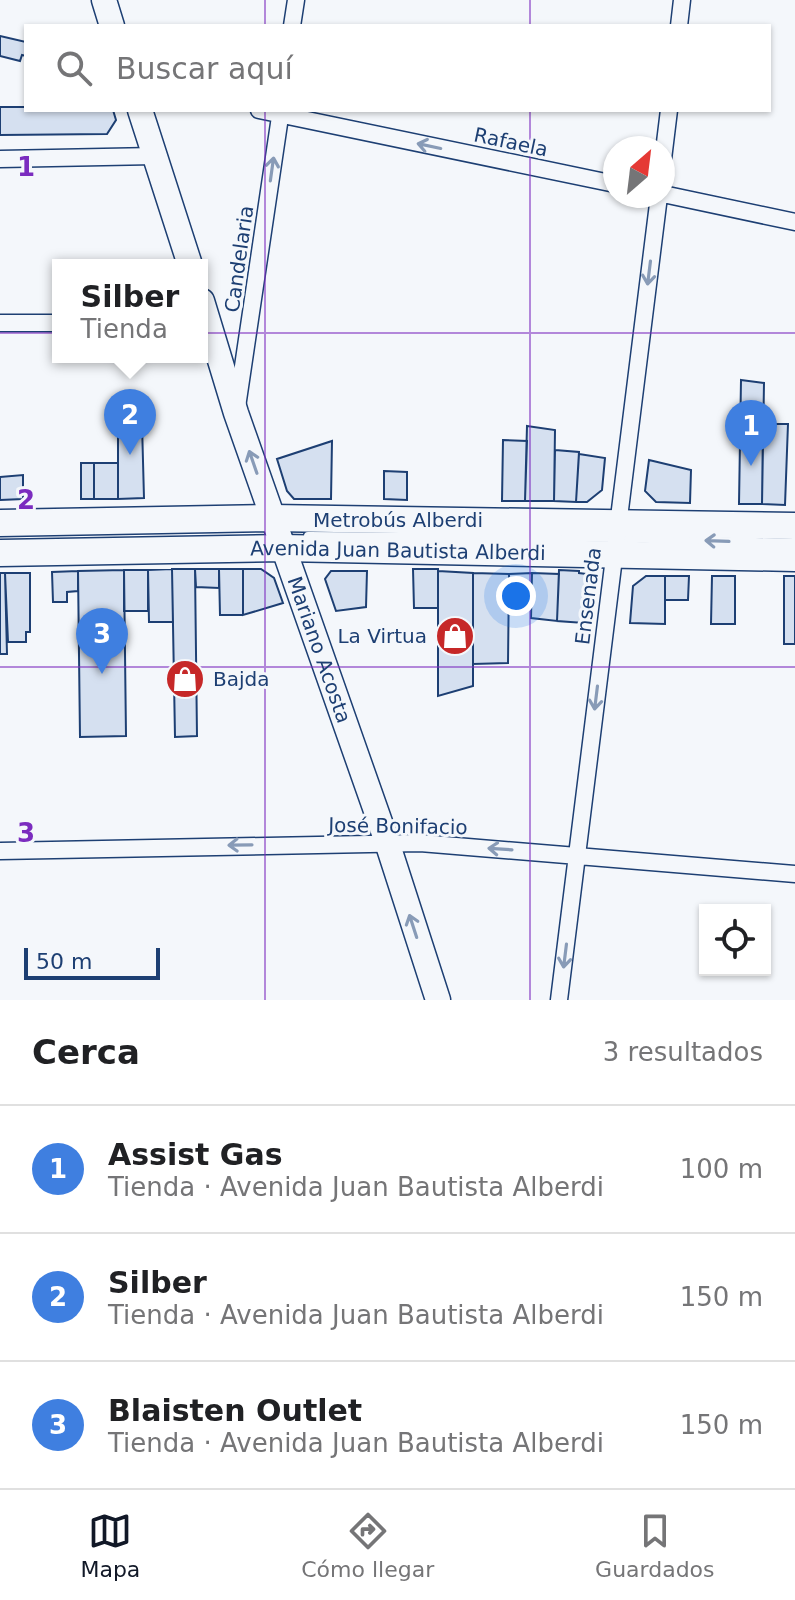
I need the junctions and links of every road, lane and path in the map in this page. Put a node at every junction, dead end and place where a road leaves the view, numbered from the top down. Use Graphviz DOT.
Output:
graph roads {
  1 [pos="104,0"];
  2 [pos="296,0"];
  3 [pos="682,0"];
  4 [pos="111,24"];
  5 [pos="292,24"];
  6 [pos="679,24"];
  7 [pos="141,112"];
  8 [pos="280,112"];
  9 [pos="669,112"];
  10 [pos="666,136"];
  11 [pos="155,156"];
  12 [pos="0,159"];
  13 [pos="603,181"];
  14 [pos="675,198"];
  15 [pos="659,208"];
  16 [pos="795,222"];
  17 [pos="188,259"];
  18 [pos="0,323"];
  19 [pos="52,323"];
  20 [pos="208,326"];
  21 [pos="236,413"];
  22 [pos="0,523"];
  23 [pos="795,526"];
  24 [pos="274,534"];
  25 [pos="615,538"];
  26 [pos="795,543"];
  27 [pos="0,553"];
  28 [pos="795,558"];
  29 [pos="387,842"];
  30 [pos="0,851"];
  31 [pos="577,855"];
  32 [pos="795,874"];
  33 [pos="438,1000"];
  34 [pos="559,1000"];
  1 -- 4 [label="street"];
  2 -- 5 [label="street"];
  3 -- 6 [label="street"];
  7 -- 11 [label="street"];
  13 -- 8 [label="street, Rafaela, one-way"];
  21 -- 8 [label="street, Candelaria, one-way"];
  9 -- 10 [label="street"];
  11 -- 12 [label="street"];
  11 -- 17 [label="street"];
  14 -- 16 [label="street"];
  15 -- 25 [label="street, Ensenada, one-way"];
  18 -- 19 [label="street"];
  20 -- 21 [label="street, Mariano Acosta"];
  24 -- 21 [label="street, Mariano Acosta, one-way"];
  22 -- 24 [label="main road, Avenida Juan Bautista Alberdi"];
  23 -- 25 [label="main road, Avenida Juan Bautista Alberdi"];
  24 -- 25 [label="main road, Avenida Juan Bautista Alberdi"];
  24 -- 27 [label="main road, Avenida Juan Bautista Alberdi"];
  24 -- 29 [label="street, Mariano Acosta"];
  26 -- 25 [label="lane, one-way"];
  25 -- 28 [label="main road, Avenida Juan Bautista Alberdi"];
  25 -- 31 [label="street, Ensenada, one-way"];
  29 -- 30 [label="street, José Bonifacio, one-way"];
  31 -- 29 [label="street, José Bonifacio, one-way"];
  33 -- 29 [label="street, Mariano Acosta, one-way"];
  31 -- 32 [label="street, José Bonifacio"];
  31 -- 34 [label="street, Ensenada, one-way"];
}
